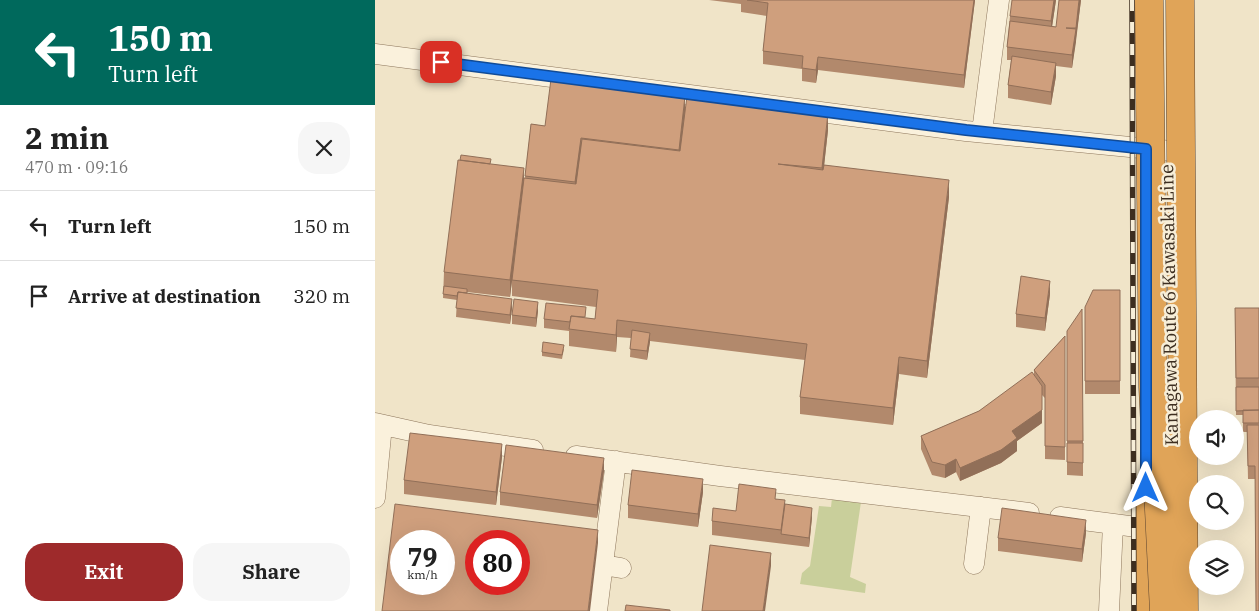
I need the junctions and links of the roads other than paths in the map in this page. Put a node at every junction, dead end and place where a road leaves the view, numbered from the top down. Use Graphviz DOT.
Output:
graph roads {
  1 [pos="999,0"];
  2 [pos="1149,0"];
  3 [pos="1165,0"];
  4 [pos="1179,0"];
  5 [pos="1188,0"];
  6 [pos="375,54"];
  7 [pos="982,132"];
  8 [pos="1146,149"];
  9 [pos="1181,152"];
  10 [pos="1182,204"];
  11 [pos="378,424"];
  12 [pos="616,462"];
  13 [pos="375,498"];
  14 [pos="981,507"];
  15 [pos="1113,524"];
  16 [pos="1146,528"];
  17 [pos="1187,533"];
  18 [pos="974,564"];
  19 [pos="597,611"];
  20 [pos="1109,611"];
  21 [pos="1147,611"];
  22 [pos="1165,611"];
  23 [pos="1171,611"];
  24 [pos="1183,611"];
  25 [pos="1188,611"];
  1 -- 7 [label="lane"];
  2 -- 8 [label="highway"];
  2 -- 22 [label="highway, bridge"];
  3 -- 23 [label="highway, Kanagawa Route 6 Kawasaki Line"];
  4 -- 10 [label="highway, Kanagawa Route 6 Kawasaki Line, bridge"];
  5 -- 9 [label="highway"];
  5 -- 10 [label="highway, bridge"];
  6 -- 7 [label="lane"];
  7 -- 8 [label="lane"];
  8 -- 9 [label="lane"];
  8 -- 16 [label="highway"];
  9 -- 17 [label="highway"];
  10 -- 24 [label="highway, Kanagawa Route 6 Kawasaki Line, bridge"];
  11 -- 12 [label="lane"];
  11 -- 13 [label="lane"];
  12 -- 14 [label="lane"];
  12 -- 19 [label="lane"];
  14 -- 15 [label="lane"];
  14 -- 18 [label="lane"];
  15 -- 16 [label="lane"];
  15 -- 20 [label="lane"];
  16 -- 17 [label="lane"];
  16 -- 21 [label="highway"];
  17 -- 25 [label="highway"];
}
